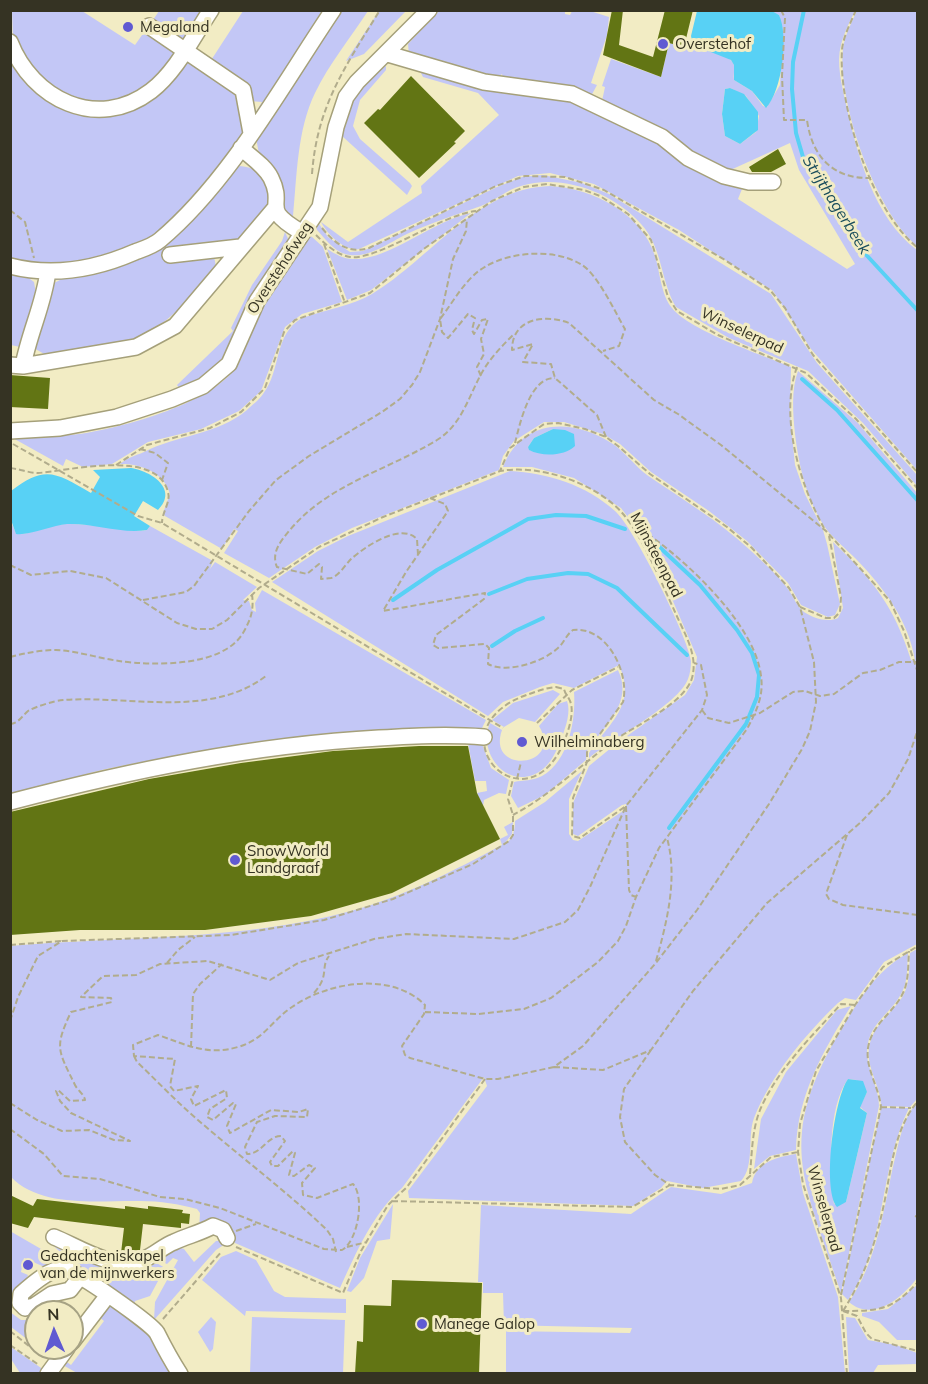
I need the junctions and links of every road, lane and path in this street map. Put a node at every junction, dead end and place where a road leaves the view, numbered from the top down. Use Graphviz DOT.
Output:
graph roads {
  1 [pos="211,10"];
  2 [pos="333,10"];
  3 [pos="429,10"];
  4 [pos="781,10"];
  5 [pos="856,10"];
  6 [pos="149,26"];
  7 [pos="10,42"];
  8 [pos="184,50"];
  9 [pos="388,54"];
  10 [pos="250,133"];
  11 [pos="241,148"];
  12 [pos="871,178"];
  13 [pos="773,182"];
  14 [pos="275,208"];
  15 [pos="10,210"];
  16 [pos="479,210"];
  17 [pos="315,215"];
  18 [pos="467,219"];
  19 [pos="308,233"];
  20 [pos="323,243"];
  21 [pos="240,247"];
  22 [pos="918,248"];
  23 [pos="170,255"];
  24 [pos="10,266"];
  25 [pos="42,271"];
  26 [pos="345,303"];
  27 [pos="441,319"];
  28 [pos="515,334"];
  29 [pos="602,352"];
  30 [pos="17,365"];
  31 [pos="796,367"];
  32 [pos="481,376"];
  33 [pos="555,378"];
  34 [pos="10,431"];
  35 [pos="606,437"];
  36 [pos="10,442"];
  37 [pos="515,443"];
  38 [pos="140,449"];
  39 [pos="116,465"];
  40 [pos="10,468"];
  41 [pos="61,470"];
  42 [pos="500,471"];
  43 [pos="918,472"];
  44 [pos="162,480"];
  45 [pos="918,489"];
  46 [pos="430,498"];
  47 [pos="629,522"];
  48 [pos="162,523"];
  49 [pos="827,532"];
  50 [pos="418,555"];
  51 [pos="218,556"];
  52 [pos="10,565"];
  53 [pos="284,571"];
  54 [pos="264,584"];
  55 [pos="252,594"];
  56 [pos="143,600"];
  57 [pos="800,607"];
  58 [pos="10,657"];
  59 [pos="916,662"];
  60 [pos="694,663"];
  61 [pos="618,667"];
  62 [pos="918,673"];
  63 [pos="266,676"];
  64 [pos="566,695"];
  65 [pos="817,695"];
  66 [pos="702,710"];
  67 [pos="754,715"];
  68 [pos="489,720"];
  69 [pos="537,723"];
  70 [pos="10,724"];
  71 [pos="503,728"];
  72 [pos="918,729"];
  73 [pos="484,737"];
  74 [pos="521,762"];
  75 [pos="587,762"];
  76 [pos="513,779"];
  77 [pos="518,779"];
  78 [pos="10,802"];
  79 [pos="626,806"];
  80 [pos="513,815"];
  81 [pos="848,834"];
  82 [pos="667,838"];
  83 [pos="636,897"];
  84 [pos="918,915"];
  85 [pos="196,936"];
  86 [pos="62,941"];
  87 [pos="10,945"];
  88 [pos="918,946"];
  89 [pos="909,951"];
  90 [pos="331,955"];
  91 [pos="167,963"];
  92 [pos="222,964"];
  93 [pos="655,964"];
  94 [pos="312,995"];
  95 [pos="855,1005"];
  96 [pos="425,1012"];
  97 [pos="10,1021"];
  98 [pos="191,1047"];
  99 [pos="651,1050"];
  100 [pos="134,1056"];
  101 [pos="554,1067"];
  102 [pos="485,1079"];
  103 [pos="918,1101"];
  104 [pos="10,1103"];
  105 [pos="881,1107"];
  106 [pos="911,1108"];
  107 [pos="10,1129"];
  108 [pos="798,1152"];
  109 [pos="750,1174"];
  110 [pos="670,1185"];
  111 [pos="391,1201"];
  112 [pos="256,1224"];
  113 [pos="54,1237"];
  114 [pos="227,1238"];
  115 [pos="367,1242"];
  116 [pos="347,1247"];
  117 [pos="336,1251"];
  118 [pos="80,1277"];
  119 [pos="918,1282"];
  120 [pos="108,1295"];
  121 [pos="841,1298"];
  122 [pos="843,1311"];
  123 [pos="84,1326"];
  124 [pos="10,1331"];
  125 [pos="156,1332"];
  126 [pos="10,1345"];
  127 [pos="918,1351"];
  128 [pos="50,1370"];
  129 [pos="180,1374"];
  130 [pos="847,1374"];
  1 -- 8 [label="street"];
  2 -- 10 [label="street"];
  3 -- 9 [label="street, Overstehofweg"];
  4 -- 12 [label="path"];
  5 -- 12 [label="path"];
  6 -- 8 [label="street"];
  7 -- 8 [label="street"];
  8 -- 10 [label="street"];
  9 -- 13 [label="street"];
  9 -- 17 [label="street, Overstehofweg"];
  10 -- 11 [label="street"];
  11 -- 14 [label="street"];
  11 -- 25 [label="street"];
  12 -- 22 [label="path"];
  14 -- 19 [label="street"];
  14 -- 21 [label="street"];
  15 -- 25 [label="path"];
  16 -- 18 [label="path"];
  16 -- 20 [label="path, Winselerpad"];
  16 -- 31 [label="path, Winselerpad"];
  17 -- 19 [label="street, Overstehofweg"];
  17 -- 43 [label="path"];
  18 -- 26 [label="path"];
  18 -- 27 [label="path"];
  19 -- 20 [label="path, Winselerpad"];
  19 -- 34 [label="street, Overstehofweg"];
  20 -- 26 [label="path"];
  21 -- 23 [label="street"];
  21 -- 30 [label="street"];
  24 -- 25 [label="street"];
  25 -- 30 [label="street"];
  26 -- 38 [label="path"];
  27 -- 29 [label="path"];
  27 -- 32 [label="path"];
  27 -- 51 [label="path"];
  28 -- 29 [label="path"];
  28 -- 32 [label="path"];
  28 -- 33 [label="path"];
  29 -- 49 [label="path"];
  31 -- 45 [label="path, Winselerpad"];
  31 -- 49 [label="path"];
  32 -- 53 [label="path"];
  33 -- 35 [label="path"];
  33 -- 37 [label="path"];
  35 -- 37 [label="path"];
  35 -- 57 [label="path"];
  36 -- 41 [label="path"];
  37 -- 42 [label="path"];
  38 -- 39 [label="path"];
  38 -- 44 [label="path"];
  39 -- 41 [label="path"];
  39 -- 44 [label="path"];
  40 -- 41 [label="path"];
  41 -- 48 [label="path"];
  42 -- 46 [label="path, Mijnsteenpad"];
  42 -- 47 [label="path, Mijnsteenpad"];
  44 -- 48 [label="path"];
  46 -- 50 [label="path"];
  46 -- 53 [label="path, Mijnsteenpad"];
  47 -- 60 [label="path, Mijnsteenpad"];
  47 -- 67 [label="path"];
  48 -- 51 [label="path"];
  49 -- 57 [label="path"];
  49 -- 59 [label="path"];
  50 -- 53 [label="path"];
  50 -- 61 [label="path"];
  51 -- 54 [label="path"];
  51 -- 56 [label="path"];
  52 -- 56 [label="path"];
  53 -- 54 [label="path, Mijnsteenpad"];
  54 -- 55 [label="path, Mijnsteenpad"];
  54 -- 68 [label="path"];
  55 -- 56 [label="path, Mijnsteenpad"];
  55 -- 58 [label="path"];
  57 -- 65 [label="path"];
  59 -- 62 [label="path"];
  59 -- 65 [label="path"];
  60 -- 66 [label="path, Mijnsteenpad"];
  60 -- 75 [label="path"];
  61 -- 64 [label="path"];
  61 -- 75 [label="path"];
  63 -- 70 [label="path"];
  64 -- 68 [label="path"];
  64 -- 69 [label="path"];
  64 -- 77 [label="path"];
  65 -- 67 [label="path"];
  65 -- 93 [label="path"];
  66 -- 67 [label="path"];
  66 -- 79 [label="path"];
  67 -- 82 [label="path"];
  68 -- 71 [label="path"];
  68 -- 73 [label="path"];
  72 -- 81 [label="path"];
  73 -- 76 [label="path"];
  73 -- 78 [label="street"];
  74 -- 77 [label="path"];
  75 -- 79 [label="path"];
  75 -- 80 [label="path"];
  76 -- 77 [label="path"];
  76 -- 80 [label="path"];
  79 -- 83 [label="path"];
  79 -- 90 [label="path"];
  80 -- 85 [label="path"];
  81 -- 84 [label="path"];
  81 -- 99 [label="path"];
  82 -- 83 [label="path"];
  82 -- 93 [label="path"];
  83 -- 96 [label="path"];
  85 -- 86 [label="path"];
  85 -- 91 [label="path"];
  86 -- 87 [label="path"];
  86 -- 97 [label="path"];
  88 -- 89 [label="path, Winselerpad"];
  89 -- 95 [label="path, Winselerpad"];
  89 -- 105 [label="path"];
  90 -- 92 [label="path"];
  90 -- 94 [label="path"];
  91 -- 92 [label="path"];
  91 -- 104 [label="path"];
  92 -- 98 [label="path"];
  93 -- 101 [label="path"];
  94 -- 96 [label="path"];
  94 -- 98 [label="path"];
  95 -- 108 [label="path, Winselerpad"];
  95 -- 109 [label="path"];
  96 -- 102 [label="path"];
  98 -- 100 [label="path"];
  99 -- 101 [label="path"];
  99 -- 110 [label="path"];
  100 -- 116 [label="path"];
  100 -- 117 [label="path"];
  101 -- 102 [label="path"];
  102 -- 111 [label="path"];
  103 -- 106 [label="path"];
  105 -- 106 [label="path"];
  105 -- 121 [label="path"];
  106 -- 122 [label="path"];
  107 -- 112 [label="path"];
  108 -- 109 [label="path"];
  108 -- 121 [label="path, Winselerpad"];
  109 -- 110 [label="path"];
  110 -- 111 [label="path"];
  111 -- 115 [label="path"];
  112 -- 114 [label="path"];
  112 -- 117 [label="path"];
  113 -- 114 [label="street"];
  115 -- 116 [label="path"];
  115 -- 125 [label="path"];
  116 -- 117 [label="path"];
  118 -- 120 [label="street"];
  119 -- 122 [label="path"];
  120 -- 123 [label="street"];
  120 -- 125 [label="street"];
  121 -- 122 [label="path, Winselerpad"];
  122 -- 127 [label="path"];
  122 -- 130 [label="path, Winselerpad"];
  124 -- 128 [label="path"];
  125 -- 129 [label="street"];
  126 -- 128 [label="path"];
}
